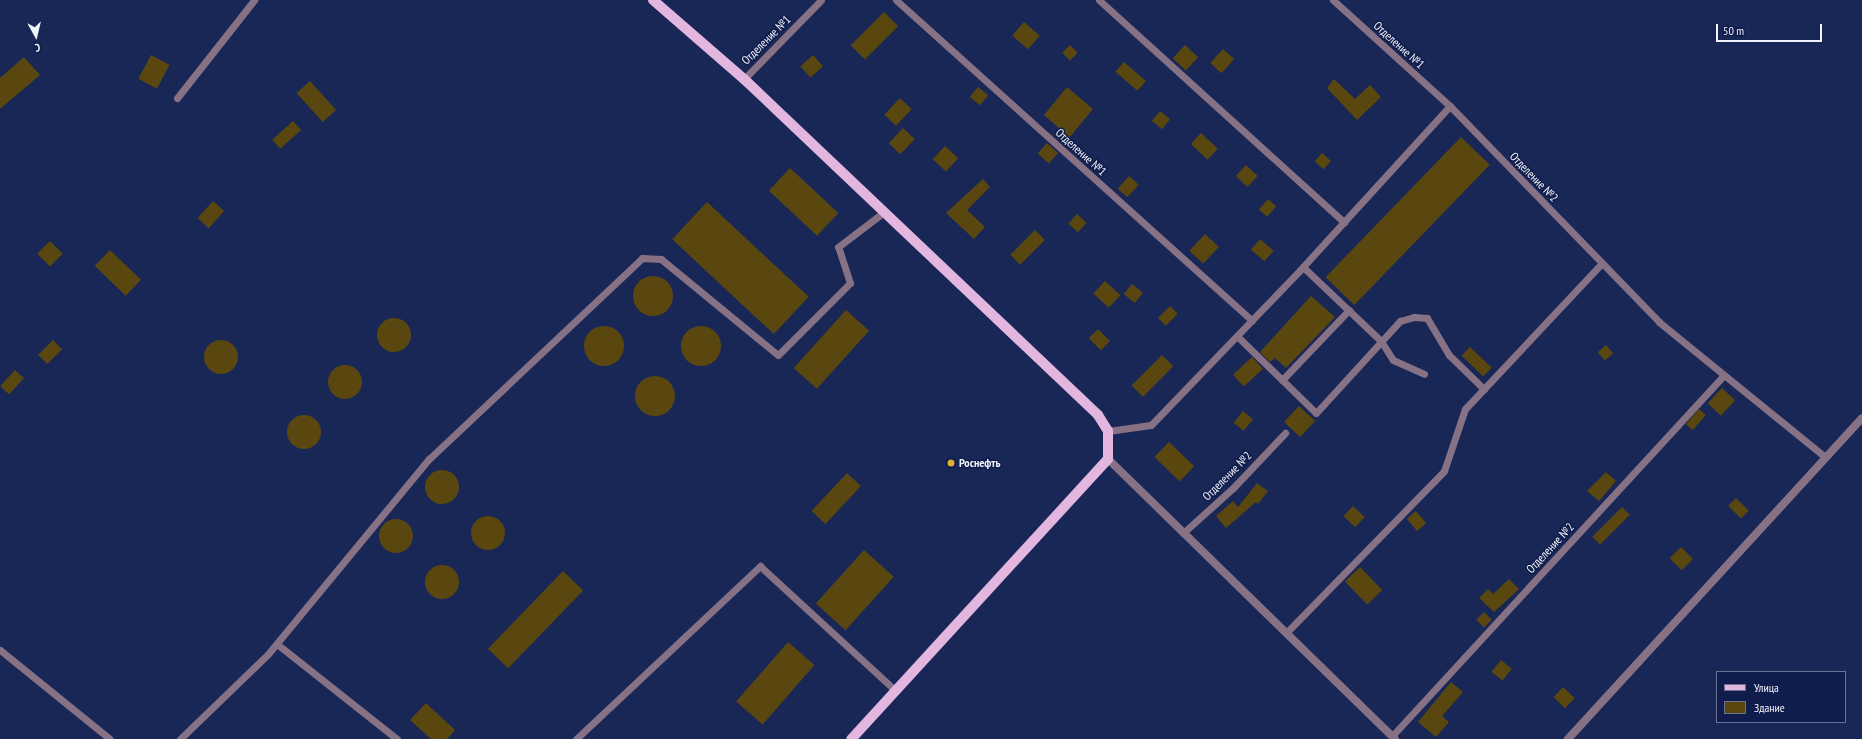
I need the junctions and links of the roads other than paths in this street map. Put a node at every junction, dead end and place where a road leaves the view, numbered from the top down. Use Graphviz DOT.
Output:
graph roads {
  1 [pos="254,0"];
  2 [pos="653,0"];
  3 [pos="822,0"];
  4 [pos="896,0"];
  5 [pos="1098,0"];
  6 [pos="1333,0"];
  7 [pos="744,79"];
  8 [pos="177,98"];
  9 [pos="1450,106"];
  10 [pos="884,212"];
  11 [pos="1344,222"];
  12 [pos="1602,263"];
  13 [pos="1303,267"];
  14 [pos="1349,310"];
  15 [pos="1252,320"];
  16 [pos="1237,336"];
  17 [pos="1382,341"];
  18 [pos="1424,374"];
  19 [pos="1724,375"];
  20 [pos="1282,380"];
  21 [pos="1484,389"];
  22 [pos="1862,418"];
  23 [pos="1108,431"];
  24 [pos="1284,433"];
  25 [pos="1825,458"];
  26 [pos="1108,459"];
  27 [pos="1183,533"];
  28 [pos="1286,633"];
  29 [pos="277,644"];
  30 [pos="0,650"];
  31 [pos="896,690"];
  32 [pos="1394,738"];
  33 [pos="110,739"];
  34 [pos="180,739"];
  35 [pos="397,739"];
  36 [pos="576,739"];
  37 [pos="851,739"];
  38 [pos="1568,739"];
  1 -- 8 [label="lane"];
  2 -- 7 [label="main road"];
  3 -- 7 [label="lane, Отделение №1"];
  4 -- 15 [label="lane, Отделение №1"];
  5 -- 11 [label="lane"];
  6 -- 9 [label="lane, Отделение №1"];
  7 -- 10 [label="main road"];
  9 -- 11 [label="lane"];
  9 -- 12 [label="lane, Отделение №2"];
  10 -- 23 [label="main road"];
  10 -- 29 [label="lane"];
  11 -- 13 [label="lane"];
  12 -- 19 [label="lane, Отделение №2"];
  12 -- 21 [label="lane"];
  13 -- 14 [label="lane"];
  13 -- 15 [label="lane"];
  14 -- 17 [label="lane"];
  14 -- 20 [label="lane"];
  15 -- 16 [label="lane"];
  16 -- 20 [label="lane"];
  16 -- 23 [label="lane"];
  17 -- 18 [label="lane"];
  17 -- 20 [label="lane"];
  17 -- 21 [label="lane"];
  19 -- 25 [label="lane, Отделение №2"];
  19 -- 32 [label="lane, Отделение №2"];
  21 -- 28 [label="lane"];
  22 -- 25 [label="street"];
  23 -- 26 [label="main road"];
  24 -- 27 [label="lane, Отделение №2"];
  25 -- 38 [label="street"];
  26 -- 27 [label="street"];
  26 -- 31 [label="main road"];
  27 -- 28 [label="street"];
  28 -- 32 [label="street"];
  29 -- 34 [label="lane"];
  29 -- 35 [label="lane"];
  30 -- 33 [label="lane"];
  31 -- 36 [label="lane"];
  31 -- 37 [label="main road"];
}
